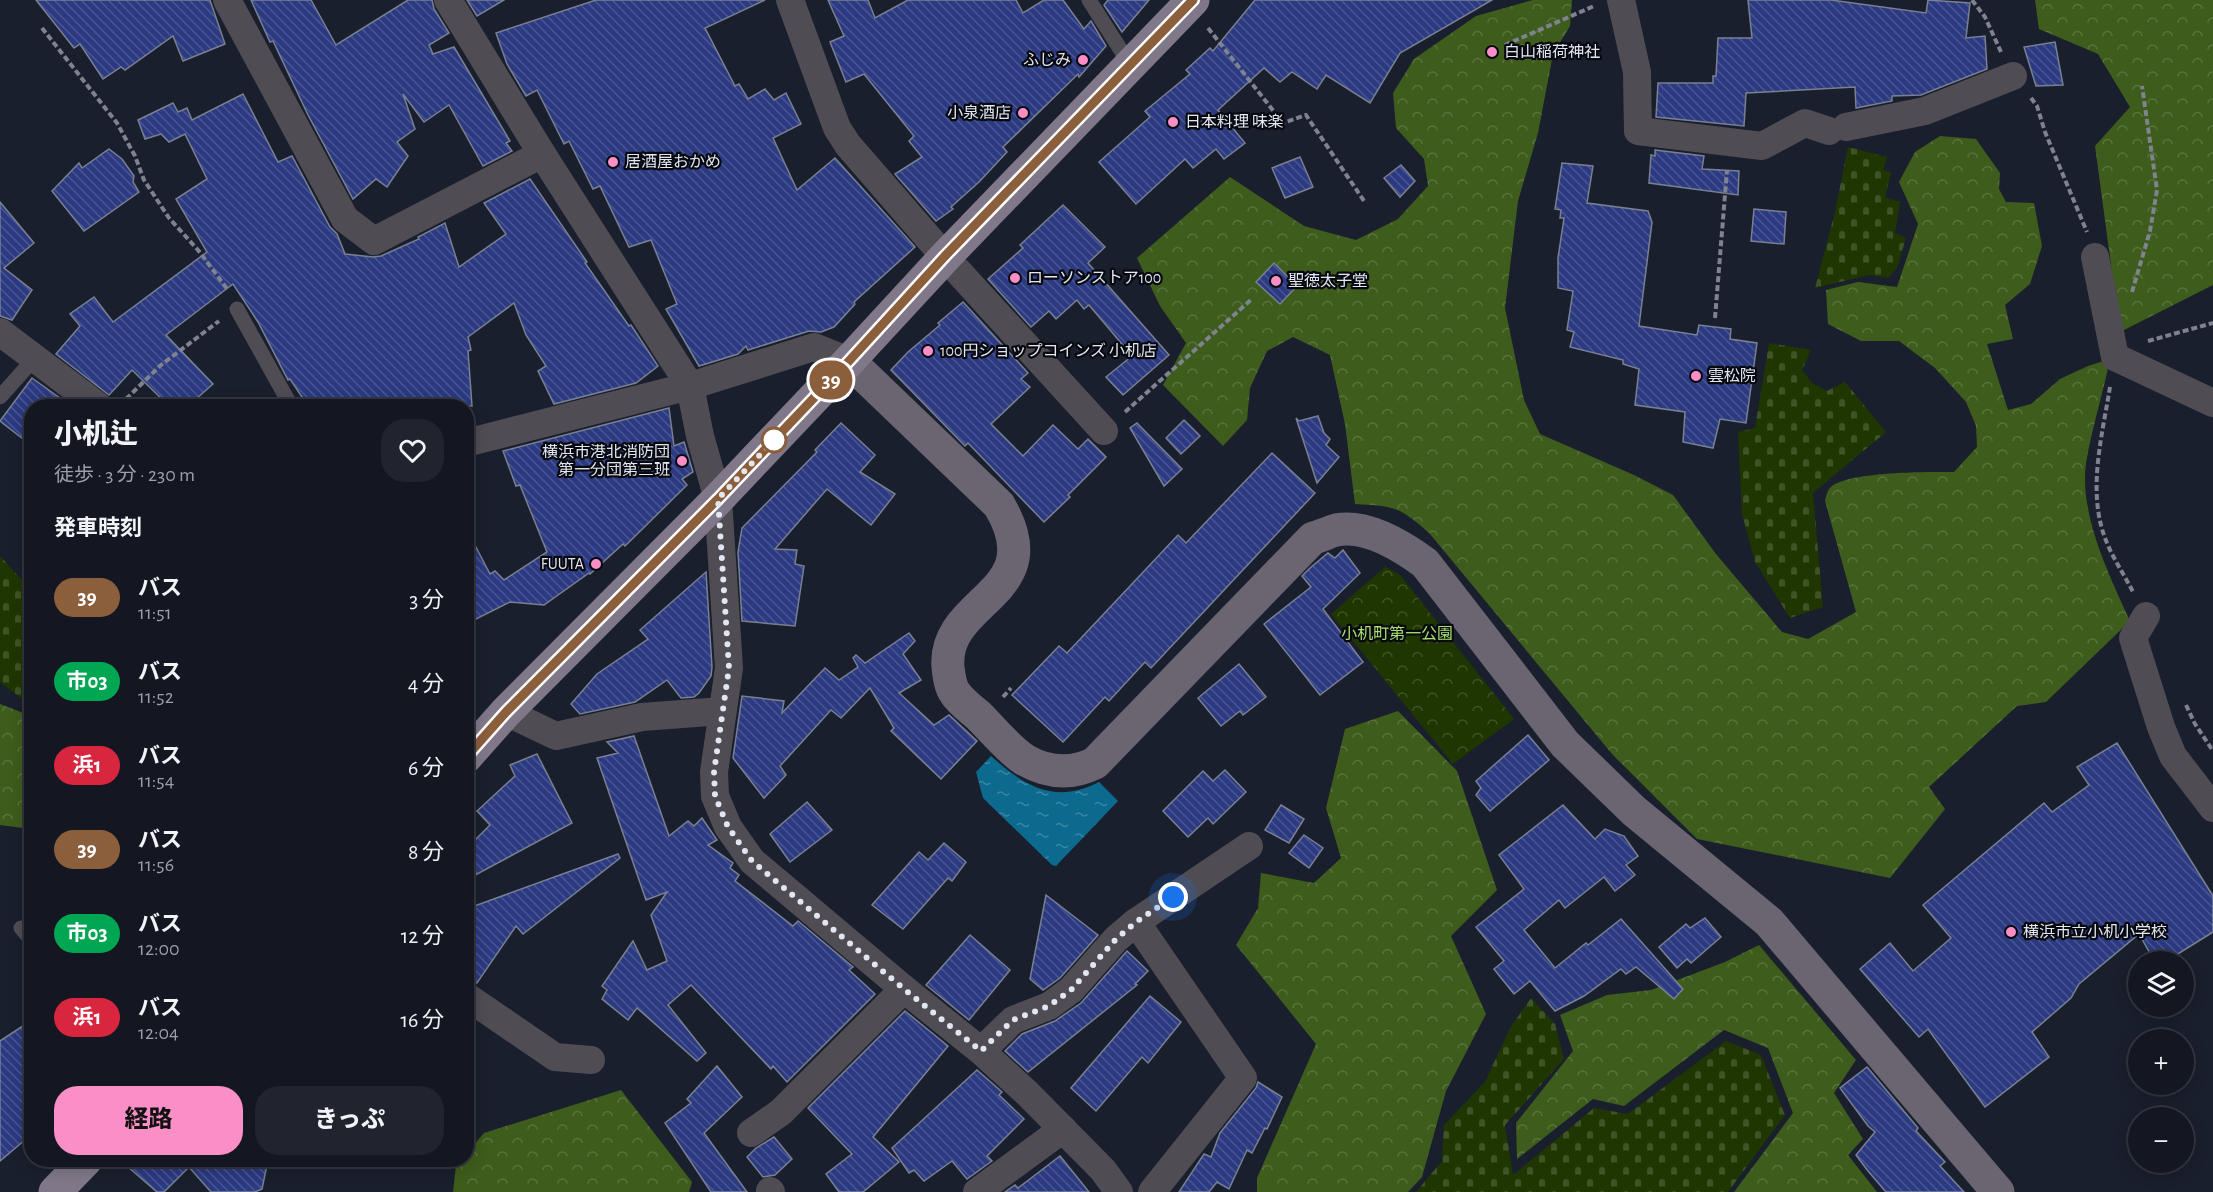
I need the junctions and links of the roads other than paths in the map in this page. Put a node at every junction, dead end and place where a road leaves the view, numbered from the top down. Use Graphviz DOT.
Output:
graph roads {
  1 [pos="227,0"];
  2 [pos="448,0"];
  3 [pos="790,0"];
  4 [pos="1089,0"];
  5 [pos="1191,2"];
  6 [pos="1609,2"];
  7 [pos="1131,66"];
  8 [pos="2013,76"];
  9 [pos="542,154"];
  10 [pos="945,256"];
  11 [pos="2095,257"];
  12 [pos="237,309"];
  13 [pos="0,332"];
  14 [pos="34,359"];
  15 [pos="849,361"];
  16 [pos="690,386"];
  17 [pos="0,397"];
  18 [pos="88,399"];
  19 [pos="287,399"];
  20 [pos="2213,404"];
  21 [pos="1104,432"];
  22 [pos="474,441"];
  23 [pos="718,499"];
  24 [pos="2146,616"];
  25 [pos="722,711"];
  26 [pos="506,712"];
  27 [pos="474,748"];
  28 [pos="2213,808"];
  29 [pos="1249,846"];
  30 [pos="1136,922"];
  31 [pos="21,928"];
  32 [pos="24,932"];
  33 [pos="904,989"];
  34 [pos="474,1001"];
  35 [pos="981,1051"];
  36 [pos="591,1060"];
  37 [pos="1063,1129"];
  38 [pos="751,1133"];
  39 [pos="977,1192"];
  40 [pos="1119,1192"];
  41 [pos="1152,1192"];
  42 [pos="1998,1192"];
  1 -- 9 [label="street"];
  2 -- 9 [label="street"];
  3 -- 10 [label="street"];
  4 -- 7 [label="lane"];
  5 -- 7 [label="main road"];
  6 -- 8 [label="street"];
  7 -- 10 [label="main road"];
  9 -- 16 [label="street"];
  10 -- 15 [label="main road"];
  10 -- 21 [label="street"];
  11 -- 20 [label="street"];
  12 -- 19 [label="lane"];
  13 -- 14 [label="street"];
  14 -- 17 [label="lane"];
  14 -- 18 [label="street"];
  15 -- 16 [label="street"];
  15 -- 23 [label="main road"];
  15 -- 42 [label="street"];
  16 -- 22 [label="street"];
  16 -- 23 [label="street"];
  23 -- 25 [label="street"];
  23 -- 26 [label="main road"];
  24 -- 28 [label="street"];
  25 -- 26 [label="street"];
  25 -- 33 [label="street"];
  26 -- 27 [label="main road"];
  29 -- 30 [label="street"];
  30 -- 35 [label="street"];
  30 -- 41 [label="street"];
  31 -- 32 [label="lane"];
  33 -- 35 [label="street"];
  33 -- 38 [label="street"];
  34 -- 36 [label="street"];
  35 -- 37 [label="street"];
  37 -- 39 [label="street"];
  37 -- 40 [label="street"];
}
